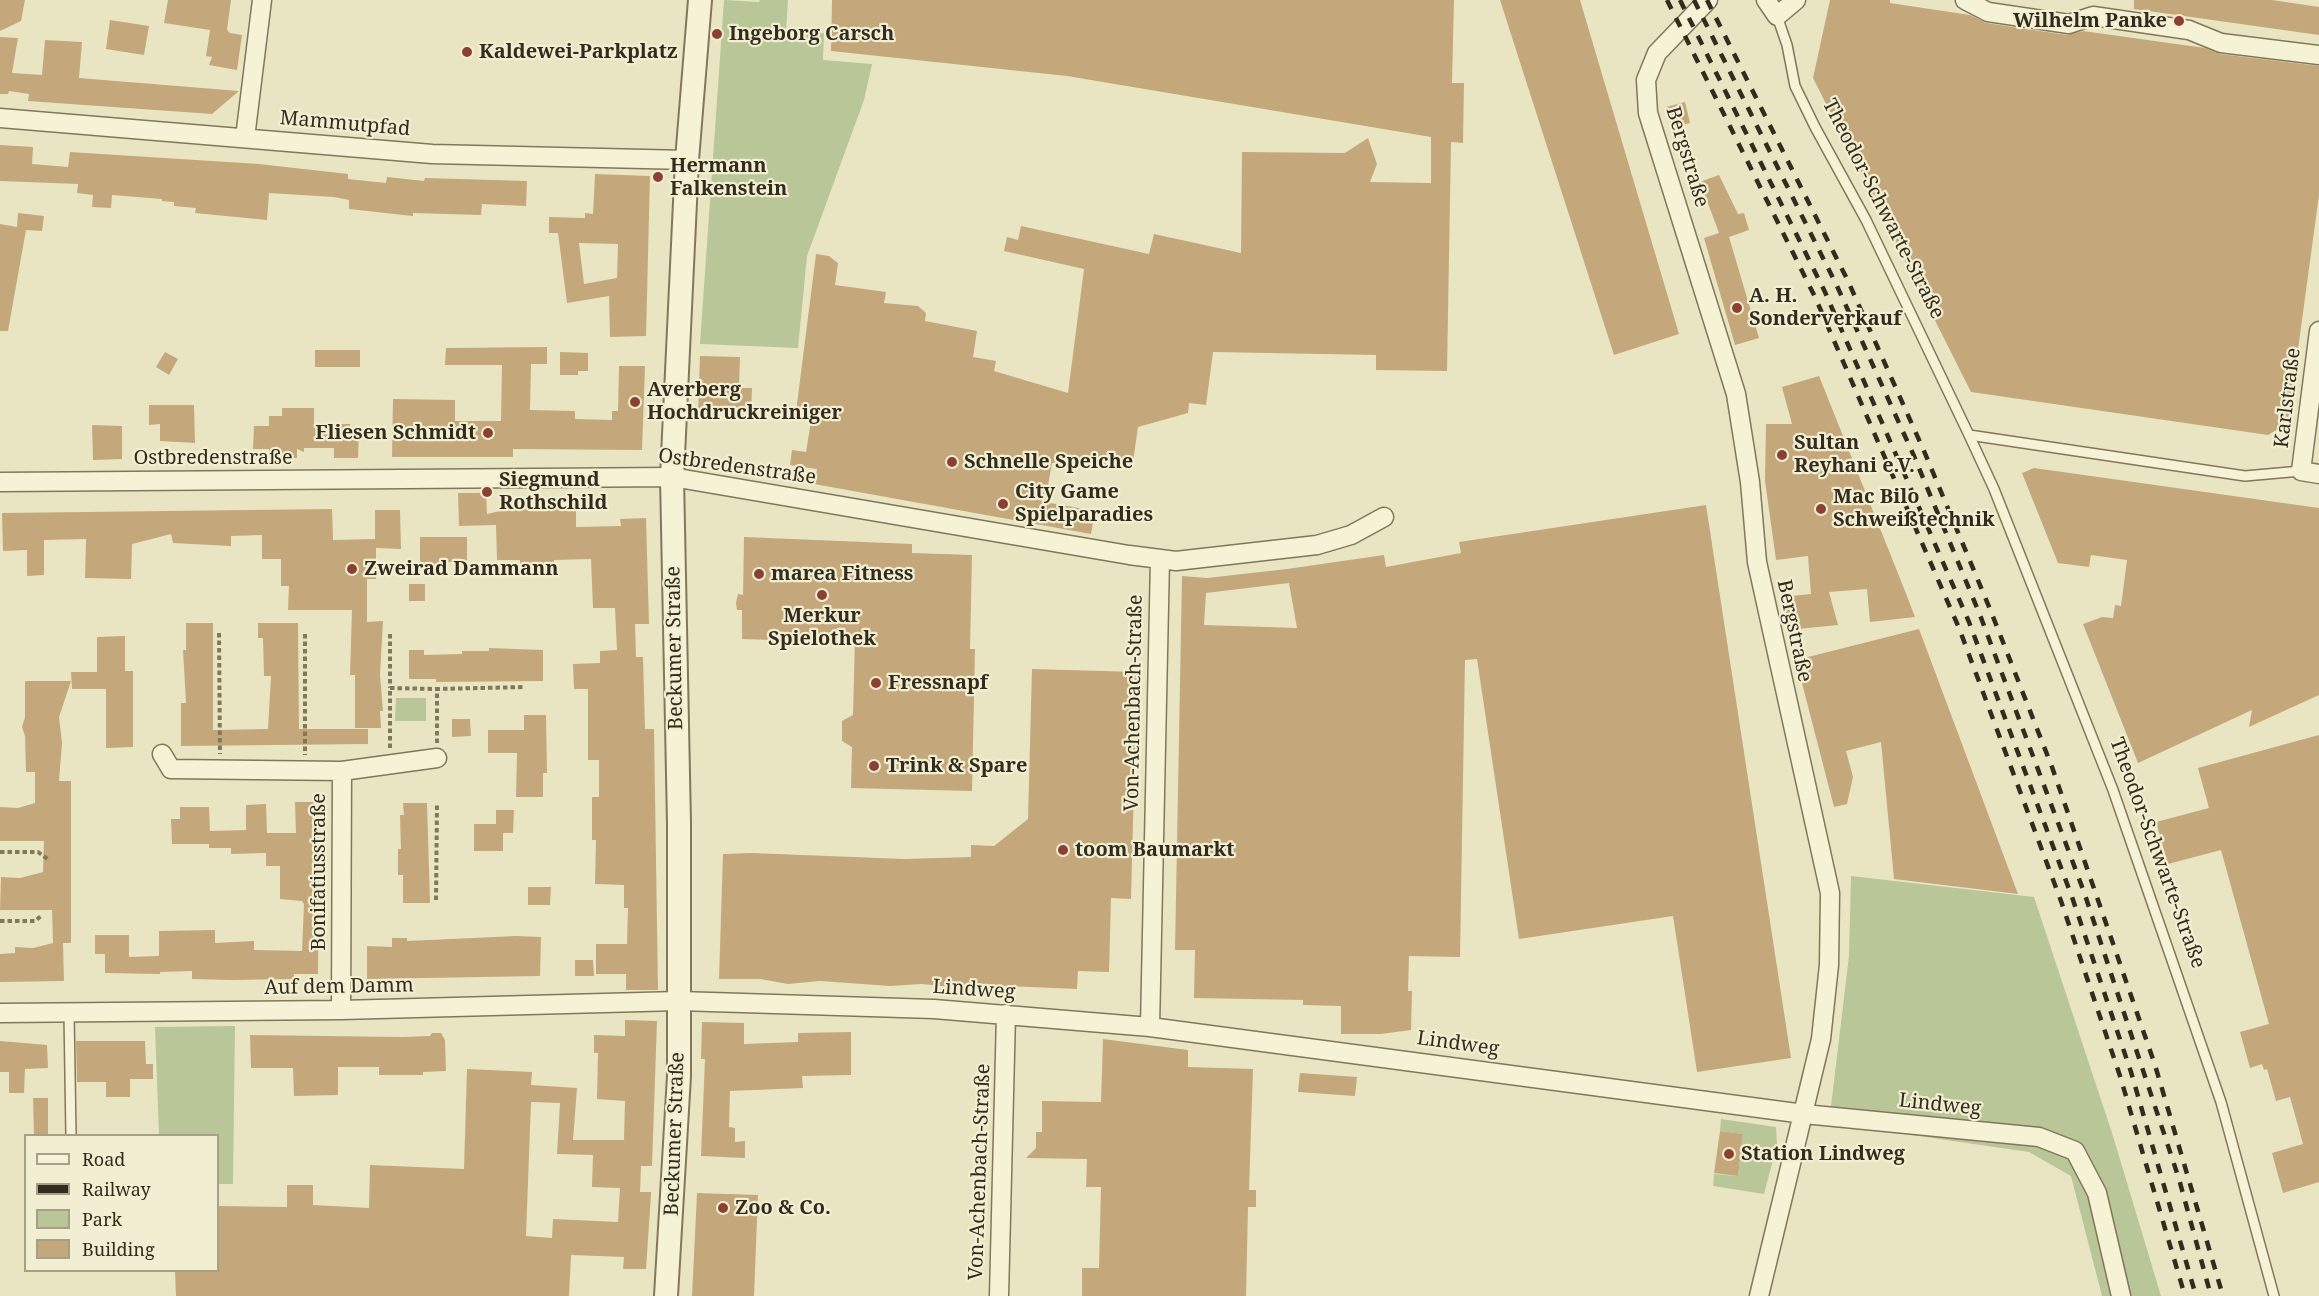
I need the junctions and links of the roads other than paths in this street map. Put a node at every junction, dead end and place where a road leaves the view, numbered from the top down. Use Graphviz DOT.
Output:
graph roads {
  1 [pos="262,0"];
  2 [pos="700,0"];
  3 [pos="1708,0"];
  4 [pos="1766,0"];
  5 [pos="1796,0"];
  6 [pos="1965,0"];
  7 [pos="1777,16"];
  8 [pos="2319,55"];
  9 [pos="0,118"];
  10 [pos="245,138"];
  11 [pos="687,160"];
  12 [pos="2319,331"];
  13 [pos="1970,435"];
  14 [pos="2310,473"];
  15 [pos="672,477"];
  16 [pos="0,482"];
  17 [pos="1384,517"];
  18 [pos="1160,559"];
  19 [pos="162,754"];
  20 [pos="437,758"];
  21 [pos="342,771"];
  22 [pos="679,1001"];
  23 [pos="341,1010"];
  24 [pos="0,1013"];
  25 [pos="69,1013"];
  26 [pos="1006,1014"];
  27 [pos="1150,1027"];
  28 [pos="1804,1114"];
  29 [pos="71,1134"];
  30 [pos="666,1296"];
  31 [pos="999,1296"];
  32 [pos="1759,1296"];
  33 [pos="2121,1296"];
  34 [pos="2274,1296"];
  1 -- 10 [label="street"];
  2 -- 11 [label="street, Beckumer Straße"];
  3 -- 28 [label="street, Bergstraße"];
  4 -- 7 [label="street, Theodor-Schwarte-Straße"];
  5 -- 7 [label="street"];
  6 -- 8 [label="street"];
  7 -- 13 [label="lane, Theodor-Schwarte-Straße"];
  9 -- 10 [label="street, Mammutpfad"];
  10 -- 11 [label="street, Mammutpfad"];
  11 -- 15 [label="street, Beckumer Straße"];
  12 -- 14 [label="street, Karlstraße"];
  13 -- 14 [label="lane"];
  13 -- 34 [label="lane, Theodor-Schwarte-Straße"];
  15 -- 16 [label="street, Ostbredenstraße"];
  15 -- 18 [label="street, Ostbredenstraße"];
  15 -- 22 [label="street, Beckumer Straße"];
  17 -- 18 [label="street, Ostbredenstraße"];
  18 -- 27 [label="street, Von-Achenbach-Straße"];
  19 -- 21 [label="street, Bonifatiusstraße"];
  20 -- 21 [label="street, Bonifatiusstraße"];
  21 -- 23 [label="street, Bonifatiusstraße"];
  22 -- 23 [label="street, Auf dem Damm"];
  22 -- 26 [label="street, Lindweg"];
  22 -- 30 [label="street, Beckumer Straße"];
  23 -- 25 [label="street, Auf dem Damm"];
  24 -- 25 [label="street, Auf dem Damm"];
  25 -- 29 [label="lane"];
  26 -- 27 [label="street, Lindweg"];
  26 -- 31 [label="street, Von-Achenbach-Straße"];
  27 -- 28 [label="street, Lindweg"];
  28 -- 32 [label="street, Bergstraße"];
  28 -- 33 [label="street, Lindweg"];
}
